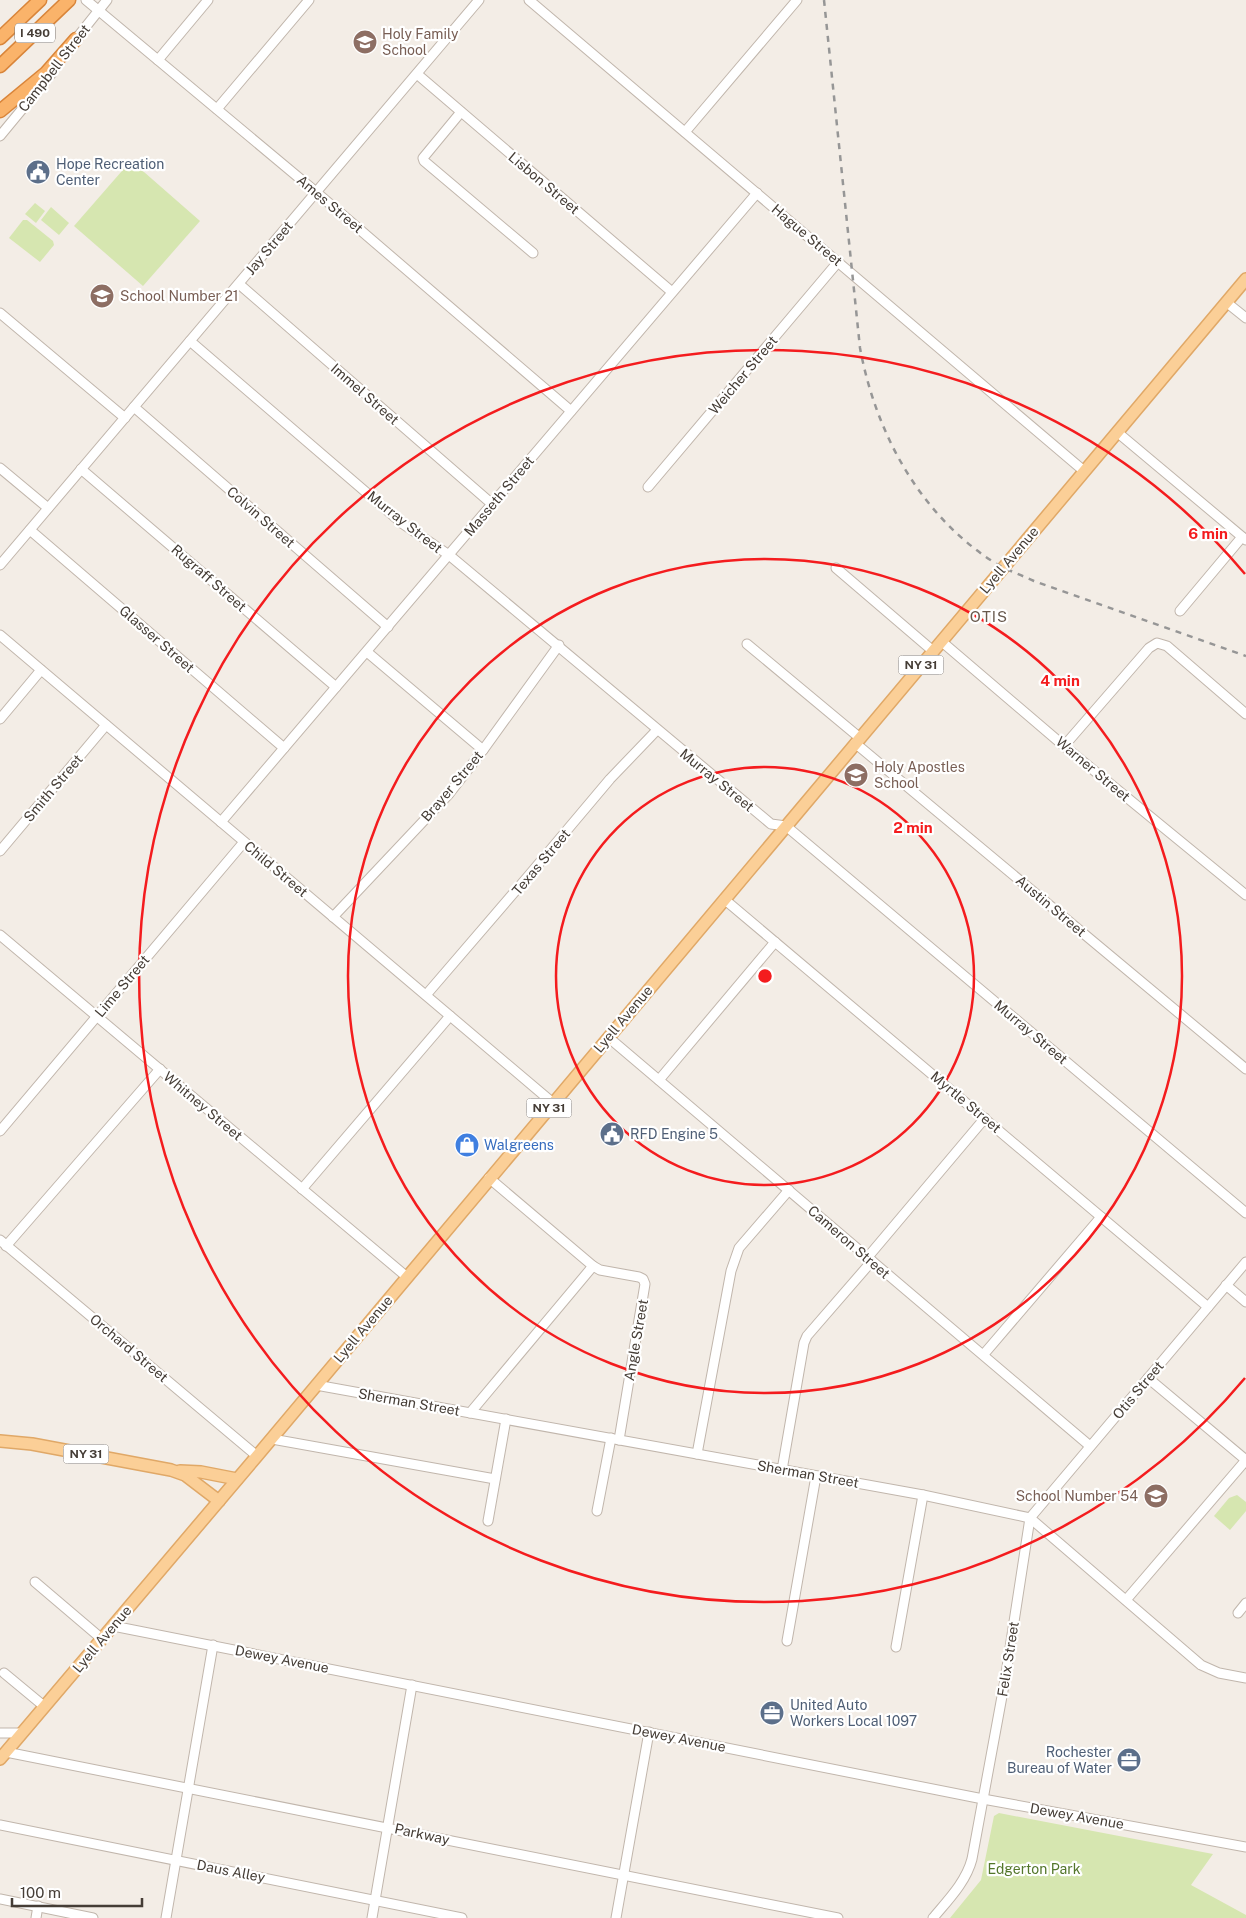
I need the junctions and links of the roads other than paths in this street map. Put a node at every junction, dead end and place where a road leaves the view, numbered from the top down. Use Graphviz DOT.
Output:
graph roads {
  1 [pos="40,0"];
  2 [pos="69,0"];
  3 [pos="107,0"];
  4 [pos="208,0"];
  5 [pos="309,0"];
  6 [pos="479,0"];
  7 [pos="529,0"];
  8 [pos="797,0"];
  9 [pos="92,5"];
  10 [pos="0,38"];
  11 [pos="76,38"];
  12 [pos="158,60"];
  13 [pos="0,66"];
  14 [pos="417,74"];
  15 [pos="217,109"];
  16 [pos="0,110"];
  17 [pos="461,112"];
  18 [pos="685,132"];
  19 [pos="0,136"];
  20 [pos="316,192"];
  21 [pos="757,193"];
  22 [pos="533,253"];
  23 [pos="838,262"];
  24 [pos="1246,279"];
  25 [pos="239,284"];
  26 [pos="672,292"];
  27 [pos="1226,302"];
  28 [pos="0,313"];
  29 [pos="1246,318"];
  30 [pos="190,341"];
  31 [pos="134,407"];
  32 [pos="571,411"];
  33 [pos="125,418"];
  34 [pos="1117,432"];
  35 [pos="0,468"];
  36 [pos="81,469"];
  37 [pos="1084,471"];
  38 [pos="648,487"];
  39 [pos="492,504"];
  40 [pos="48,508"];
  41 [pos="30,530"];
  42 [pos="1244,539"];
  43 [pos="449,555"];
  44 [pos="0,565"];
  45 [pos="836,568"];
  46 [pos="1180,611"];
  47 [pos="388,627"];
  48 [pos="0,636"];
  49 [pos="941,641"];
  50 [pos="747,644"];
  51 [pos="559,645"];
  52 [pos="933,651"];
  53 [pos="366,652"];
  54 [pos="41,670"];
  55 [pos="336,688"];
  56 [pos="1246,714"];
  57 [pos="0,719"];
  58 [pos="106,725"];
  59 [pos="657,730"];
  60 [pos="858,741"];
  61 [pos="1064,746"];
  62 [pos="284,748"];
  63 [pos="483,750"];
  64 [pos="221,822"];
  65 [pos="786,826"];
  66 [pos="244,842"];
  67 [pos="0,851"];
  68 [pos="1246,895"];
  69 [pos="724,899"];
  70 [pos="333,917"];
  71 [pos="0,935"];
  72 [pos="775,942"];
  73 [pos="426,995"];
  74 [pos="450,1016"];
  75 [pos="97,1017"];
  76 [pos="608,1037"];
  77 [pos="160,1069"];
  78 [pos="1246,1069"];
  79 [pos="659,1080"];
  80 [pos="553,1103"];
  81 [pos="985,1118"];
  82 [pos="0,1131"];
  83 [pos="489,1178"];
  84 [pos="302,1189"];
  85 [pos="789,1190"];
  86 [pos="1246,1213"];
  87 [pos="1101,1217"];
  88 [pos="3,1243"];
  89 [pos="869,1260"];
  90 [pos="1246,1262"];
  91 [pos="593,1266"];
  92 [pos="407,1277"];
  93 [pos="1226,1285"];
  94 [pos="1246,1302"];
  95 [pos="1208,1307"];
  96 [pos="984,1354"];
  97 [pos="1148,1378"];
  98 [pos="316,1385"];
  99 [pos="470,1413"];
  100 [pos="506,1419"];
  101 [pos="272,1439"];
  102 [pos="614,1439"];
  103 [pos="0,1441"];
  104 [pos="1090,1446"];
  105 [pos="697,1454"];
  106 [pos="257,1456"];
  107 [pos="1246,1460"];
  108 [pos="171,1470"];
  109 [pos="782,1470"];
  110 [pos="816,1476"];
  111 [pos="495,1479"];
  112 [pos="237,1480"];
  113 [pos="923,1495"];
  114 [pos="219,1501"];
  115 [pos="597,1511"];
  116 [pos="1030,1518"];
  117 [pos="488,1521"];
  118 [pos="35,1582"];
  119 [pos="1126,1600"];
  120 [pos="1246,1603"];
  121 [pos="1238,1613"];
  122 [pos="113,1626"];
  123 [pos="102,1639"];
  124 [pos="787,1641"];
  125 [pos="212,1645"];
  126 [pos="896,1647"];
  127 [pos="4,1673"];
  128 [pos="1246,1678"];
  129 [pos="412,1685"];
  130 [pos="45,1707"];
  131 [pos="649,1732"];
  132 [pos="0,1733"];
  133 [pos="22,1733"];
  134 [pos="3,1756"];
  135 [pos="188,1788"];
  136 [pos="983,1799"];
  137 [pos="0,1825"];
  138 [pos="388,1828"];
  139 [pos="1246,1847"];
  140 [pos="176,1860"];
  141 [pos="624,1876"];
  142 [pos="0,1899"];
  143 [pos="375,1900"];
  144 [pos="38,1906"];
  145 [pos="36,1918"];
  146 [pos="93,1918"];
  147 [pos="166,1918"];
  148 [pos="372,1918"];
  149 [pos="462,1918"];
  150 [pos="616,1918"];
  151 [pos="838,1918"];
  152 [pos="933,1918"];
  1 -- 10 [label="highway, I 490"];
  2 -- 13 [label="highway, I 490"];
  3 -- 9 [label="street, Campbell Street"];
  4 -- 12 [label="street"];
  5 -- 15 [label="street"];
  6 -- 14 [label="street, Jay Street"];
  7 -- 18 [label="street, Hague Street"];
  8 -- 18 [label="street"];
  9 -- 11 [label="street, Campbell Street"];
  9 -- 12 [label="street, Ames Street"];
  11 -- 16 [label="highway"];
  11 -- 19 [label="street, Campbell Street"];
  12 -- 15 [label="street, Ames Street"];
  14 -- 17 [label="street, Lisbon Street"];
  14 -- 20 [label="street, Jay Street"];
  15 -- 20 [label="street, Ames Street"];
  17 -- 22 [label="street"];
  17 -- 26 [label="street, Lisbon Street"];
  18 -- 21 [label="street, Hague Street"];
  20 -- 25 [label="street, Jay Street"];
  20 -- 32 [label="street, Ames Street"];
  21 -- 23 [label="street, Hague Street"];
  21 -- 26 [label="street, Masseth Street"];
  23 -- 37 [label="street, Hague Street"];
  23 -- 38 [label="street, Weicher Street"];
  24 -- 27 [label="main road, Lyell Avenue / NY 31"];
  25 -- 30 [label="street, Jay Street"];
  25 -- 39 [label="street, Immel Street"];
  26 -- 32 [label="street, Masseth Street"];
  27 -- 29 [label="street"];
  27 -- 34 [label="main road, Lyell Avenue / NY 31"];
  28 -- 33 [label="street"];
  30 -- 31 [label="street, Jay Street"];
  30 -- 43 [label="street, Murray Street"];
  31 -- 33 [label="street, Jay Street"];
  31 -- 47 [label="street, Colvin Street"];
  32 -- 39 [label="street, Masseth Street"];
  33 -- 36 [label="street, Jay Street"];
  34 -- 37 [label="main road, Lyell Avenue / NY 31"];
  34 -- 42 [label="street"];
  35 -- 40 [label="street"];
  36 -- 40 [label="street, Jay Street"];
  36 -- 55 [label="street, Rugraff Street"];
  37 -- 49 [label="main road, Lyell Avenue / NY 31"];
  39 -- 43 [label="street, Masseth Street"];
  40 -- 41 [label="street, Jay Street"];
  41 -- 44 [label="street, Jay Street"];
  41 -- 62 [label="street, Glasser Street"];
  42 -- 46 [label="street"];
  43 -- 47 [label="street, Masseth Street"];
  43 -- 51 [label="street, Murray Street"];
  45 -- 52 [label="street"];
  47 -- 53 [label="street, Masseth Street"];
  48 -- 54 [label="street, Child Street"];
  49 -- 52 [label="main road, Lyell Avenue / NY 31"];
  49 -- 61 [label="street, Warner Street"];
  50 -- 60 [label="street, Austin Street"];
  51 -- 59 [label="street, Murray Street"];
  51 -- 63 [label="street, Brayer Street"];
  52 -- 60 [label="main road, Lyell Avenue / NY 31"];
  53 -- 55 [label="street, Masseth Street"];
  53 -- 63 [label="street"];
  54 -- 57 [label="street"];
  54 -- 58 [label="street, Child Street"];
  55 -- 62 [label="street, Masseth Street"];
  56 -- 61 [label="street"];
  58 -- 64 [label="street, Child Street"];
  58 -- 67 [label="street, Smith Street"];
  59 -- 65 [label="street, Murray Street"];
  59 -- 73 [label="street, Texas Street"];
  60 -- 65 [label="main road, Lyell Avenue / NY 31"];
  60 -- 78 [label="street, Austin Street"];
  61 -- 68 [label="street, Warner Street"];
  62 -- 64 [label="street, Masseth Street"];
  63 -- 70 [label="street, Brayer Street"];
  64 -- 66 [label="street, Child Street"];
  65 -- 69 [label="main road, Lyell Avenue / NY 31"];
  65 -- 86 [label="street, Murray Street"];
  66 -- 70 [label="street, Child Street"];
  66 -- 75 [label="street, Lime Street"];
  69 -- 72 [label="street, Myrtle Street"];
  69 -- 76 [label="main road, Lyell Avenue / NY 31"];
  70 -- 73 [label="street, Child Street"];
  71 -- 75 [label="street, Whitney Street"];
  72 -- 79 [label="street"];
  72 -- 81 [label="street, Myrtle Street"];
  73 -- 74 [label="street, Child Street"];
  74 -- 80 [label="street, Child Street"];
  74 -- 84 [label="street"];
  75 -- 77 [label="street, Whitney Street"];
  75 -- 82 [label="street, Lime Street"];
  76 -- 79 [label="street, Cameron Street"];
  76 -- 80 [label="main road, Lyell Avenue / NY 31"];
  77 -- 84 [label="street, Whitney Street"];
  77 -- 88 [label="street"];
  79 -- 85 [label="street, Cameron Street"];
  80 -- 83 [label="main road, Lyell Avenue / NY 31"];
  81 -- 87 [label="street, Myrtle Street"];
  81 -- 89 [label="street"];
  83 -- 91 [label="street, Angle Street"];
  83 -- 92 [label="main road, Lyell Avenue / NY 31"];
  84 -- 92 [label="street, Whitney Street"];
  85 -- 89 [label="street, Cameron Street"];
  85 -- 105 [label="street"];
  87 -- 95 [label="street, Myrtle Street"];
  87 -- 96 [label="street"];
  88 -- 106 [label="street, Orchard Street"];
  89 -- 96 [label="street, Cameron Street"];
  89 -- 109 [label="street"];
  90 -- 93 [label="street, Otis Street"];
  91 -- 99 [label="street"];
  91 -- 102 [label="street, Angle Street"];
  92 -- 98 [label="main road, Lyell Avenue / NY 31"];
  93 -- 94 [label="street"];
  93 -- 95 [label="street, Otis Street"];
  95 -- 97 [label="street, Otis Street"];
  96 -- 104 [label="street, Cameron Street"];
  97 -- 104 [label="street, Otis Street"];
  97 -- 107 [label="street"];
  98 -- 99 [label="street, Sherman Street"];
  98 -- 101 [label="main road, Lyell Avenue / NY 31"];
  99 -- 100 [label="street, Sherman Street"];
  100 -- 102 [label="street, Sherman Street"];
  100 -- 111 [label="street"];
  101 -- 106 [label="main road, Lyell Avenue / NY 31"];
  101 -- 111 [label="street"];
  102 -- 105 [label="street, Sherman Street"];
  102 -- 115 [label="street"];
  103 -- 108 [label="main road, NY 31"];
  104 -- 116 [label="street, Otis Street"];
  105 -- 109 [label="street, Sherman Street"];
  106 -- 112 [label="main road, Lyell Avenue / NY 31"];
  107 -- 119 [label="street"];
  108 -- 112 [label="main road, NY 31"];
  108 -- 114 [label="main road, NY 31"];
  109 -- 110 [label="street, Sherman Street"];
  110 -- 113 [label="street, Sherman Street"];
  110 -- 124 [label="street"];
  111 -- 117 [label="street"];
  112 -- 114 [label="main road, Lyell Avenue / NY 31"];
  113 -- 116 [label="street, Sherman Street"];
  113 -- 126 [label="street"];
  114 -- 122 [label="main road, Lyell Avenue"];
  116 -- 119 [label="street, Sherman Street"];
  116 -- 136 [label="street, Felix Street"];
  118 -- 123 [label="street"];
  119 -- 128 [label="street, Sherman Street"];
  120 -- 121 [label="street"];
  122 -- 123 [label="main road, Lyell Avenue"];
  122 -- 125 [label="street, Dewey Avenue"];
  123 -- 130 [label="main road, Lyell Avenue"];
  125 -- 129 [label="street, Dewey Avenue"];
  125 -- 135 [label="street"];
  127 -- 130 [label="street"];
  129 -- 131 [label="street, Dewey Avenue"];
  129 -- 138 [label="street"];
  130 -- 133 [label="main road, Lyell Avenue"];
  131 -- 136 [label="street, Dewey Avenue"];
  131 -- 141 [label="street"];
  132 -- 133 [label="street"];
  133 -- 134 [label="main road, Lyell Avenue"];
  134 -- 135 [label="street, Parkway"];
  135 -- 138 [label="street, Parkway"];
  135 -- 140 [label="street"];
  136 -- 139 [label="street, Dewey Avenue"];
  136 -- 152 [label="street, Felix Street"];
  137 -- 140 [label="street, Daus Alley"];
  138 -- 141 [label="street, Parkway"];
  138 -- 143 [label="street"];
  140 -- 143 [label="street, Daus Alley"];
  140 -- 147 [label="street"];
  141 -- 150 [label="street"];
  141 -- 151 [label="street, Parkway"];
  142 -- 144 [label="street"];
  143 -- 148 [label="street"];
  143 -- 149 [label="street, Daus Alley"];
  144 -- 145 [label="street"];
  144 -- 146 [label="street"];
}
